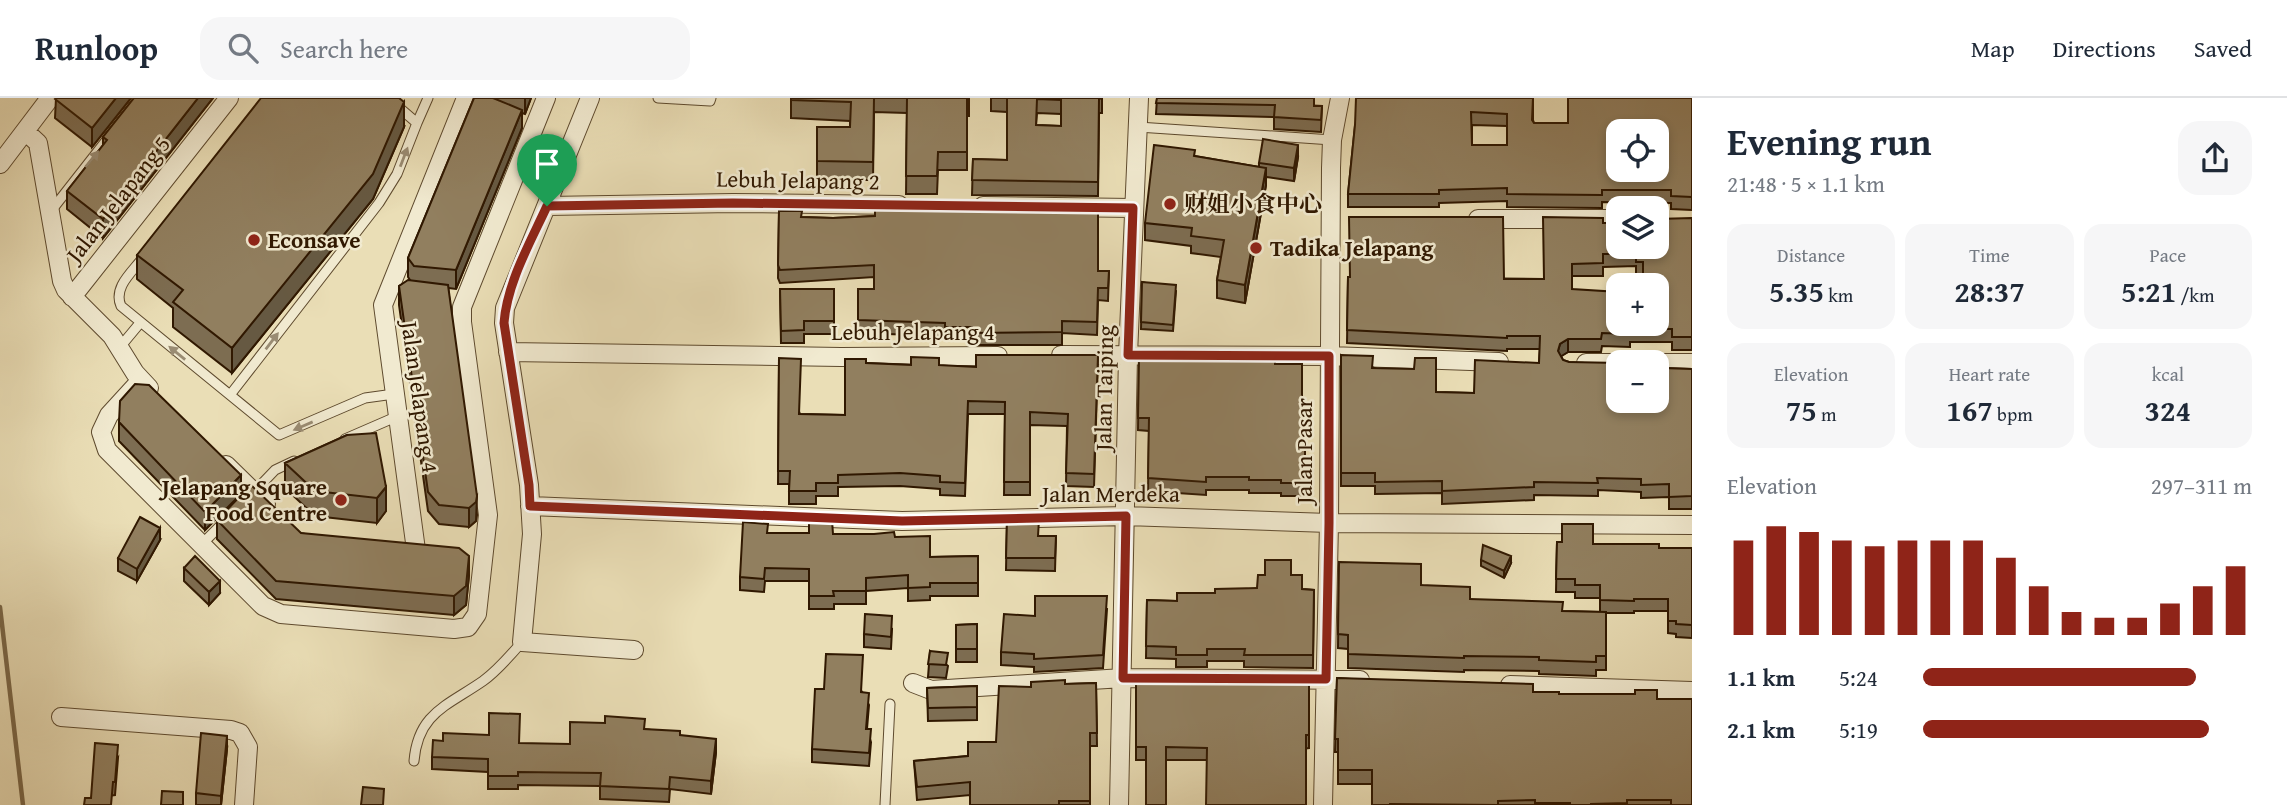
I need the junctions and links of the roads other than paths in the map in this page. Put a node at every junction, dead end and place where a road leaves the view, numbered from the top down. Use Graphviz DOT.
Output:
graph roads {
  1 [pos="50,98"];
  2 [pos="229,98"];
  3 [pos="388,98"];
  4 [pos="428,98"];
  5 [pos="546,98"];
  6 [pos="590,98"];
  7 [pos="658,98"];
  8 [pos="711,98"];
  9 [pos="1139,98"];
  10 [pos="1340,98"];
  11 [pos="469,100"];
  12 [pos="417,123"];
  13 [pos="1138,127"];
  14 [pos="116,129"];
  15 [pos="25,131"];
  16 [pos="1332,140"];
  17 [pos="0,164"];
  18 [pos="913,205"];
  19 [pos="547,206"];
  20 [pos="968,206"];
  21 [pos="1133,208"];
  22 [pos="50,212"];
  23 [pos="1454,219"];
  24 [pos="1606,219"];
  25 [pos="145,256"];
  26 [pos="72,297"];
  27 [pos="140,323"];
  28 [pos="120,347"];
  29 [pos="508,352"];
  30 [pos="1045,355"];
  31 [pos="1128,355"];
  32 [pos="1017,356"];
  33 [pos="1329,356"];
  34 [pos="1514,363"];
  35 [pos="1569,363"];
  36 [pos="1606,363"];
  37 [pos="1669,363"];
  38 [pos="1692,363"];
  39 [pos="141,380"];
  40 [pos="394,394"];
  41 [pos="230,395"];
  42 [pos="160,399"];
  43 [pos="398,416"];
  44 [pos="337,443"];
  45 [pos="216,455"];
  46 [pos="300,459"];
  47 [pos="249,496"];
  48 [pos="530,506"];
  49 [pos="1126,516"];
  50 [pos="227,519"];
  51 [pos="281,519"];
  52 [pos="1329,523"];
  53 [pos="1692,525"];
  54 [pos="201,545"];
  55 [pos="416,550"];
  56 [pos="522,642"];
  57 [pos="634,650"];
  58 [pos="1123,678"];
  59 [pos="1326,679"];
  60 [pos="1380,681"];
  61 [pos="913,683"];
  62 [pos="1489,684"];
  63 [pos="1692,691"];
  64 [pos="890,704"];
  65 [pos="61,717"];
  66 [pos="414,761"];
  67 [pos="244,805"];
  68 [pos="885,805"];
  69 [pos="1119,805"];
  70 [pos="1323,805"];
  1 -- 15 [label="street"];
  2 -- 26 [label="street, Jalan Jelapang 5"];
  3 -- 12 [label="lane"];
  4 -- 12 [label="lane"];
  5 -- 54 [label="street"];
  6 -- 19 [label="street"];
  7 -- 8 [label="lane"];
  9 -- 13 [label="street, Jalan Taiping"];
  10 -- 16 [label="street, Jalan Pasar"];
  11 -- 40 [label="street, Jalan Jelapang 4"];
  41 -- 12 [label="lane, one-way"];
  13 -- 16 [label="lane"];
  13 -- 21 [label="street, Jalan Taiping"];
  22 -- 14 [label="lane, one-way"];
  15 -- 17 [label="street"];
  15 -- 22 [label="street"];
  16 -- 33 [label="street, Jalan Pasar"];
  18 -- 19 [label="street, Lebuh Jelapang 2"];
  19 -- 29 [label="street"];
  20 -- 21 [label="street"];
  21 -- 31 [label="street, Jalan Taiping"];
  22 -- 26 [label="street"];
  23 -- 24 [label="street"];
  25 -- 27 [label="lane"];
  26 -- 28 [label="street"];
  27 -- 28 [label="lane"];
  41 -- 27 [label="lane, one-way"];
  28 -- 39 [label="street"];
  29 -- 32 [label="street, Lebuh Jelapang 4"];
  29 -- 48 [label="street"];
  30 -- 31 [label="street"];
  31 -- 33 [label="street"];
  31 -- 49 [label="street, Jalan Taiping"];
  33 -- 34 [label="street"];
  33 -- 52 [label="street, Jalan Pasar"];
  35 -- 36 [label="street"];
  37 -- 38 [label="street"];
  39 -- 42 [label="street"];
  39 -- 54 [label="street"];
  40 -- 41 [label="lane, one-way"];
  40 -- 43 [label="street, Jalan Jelapang 4"];
  43 -- 44 [label="lane"];
  43 -- 55 [label="street, Jalan Jelapang 4"];
  45 -- 47 [label="street"];
  46 -- 47 [label="lane"];
  47 -- 51 [label="street"];
  48 -- 49 [label="street, Jalan Merdeka"];
  48 -- 56 [label="street"];
  49 -- 52 [label="street, Jalan Merdeka"];
  49 -- 58 [label="street, Jalan Taiping"];
  50 -- 54 [label="lane"];
  52 -- 53 [label="street, Jalan Merdeka"];
  52 -- 59 [label="street, Jalan Pasar"];
  56 -- 57 [label="street"];
  56 -- 66 [label="lane"];
  58 -- 59 [label="street"];
  58 -- 61 [label="street"];
  58 -- 69 [label="street, Jalan Taiping"];
  59 -- 60 [label="street"];
  59 -- 70 [label="street, Jalan Pasar"];
  62 -- 63 [label="street"];
  64 -- 68 [label="lane"];
  65 -- 67 [label="street"];
}
